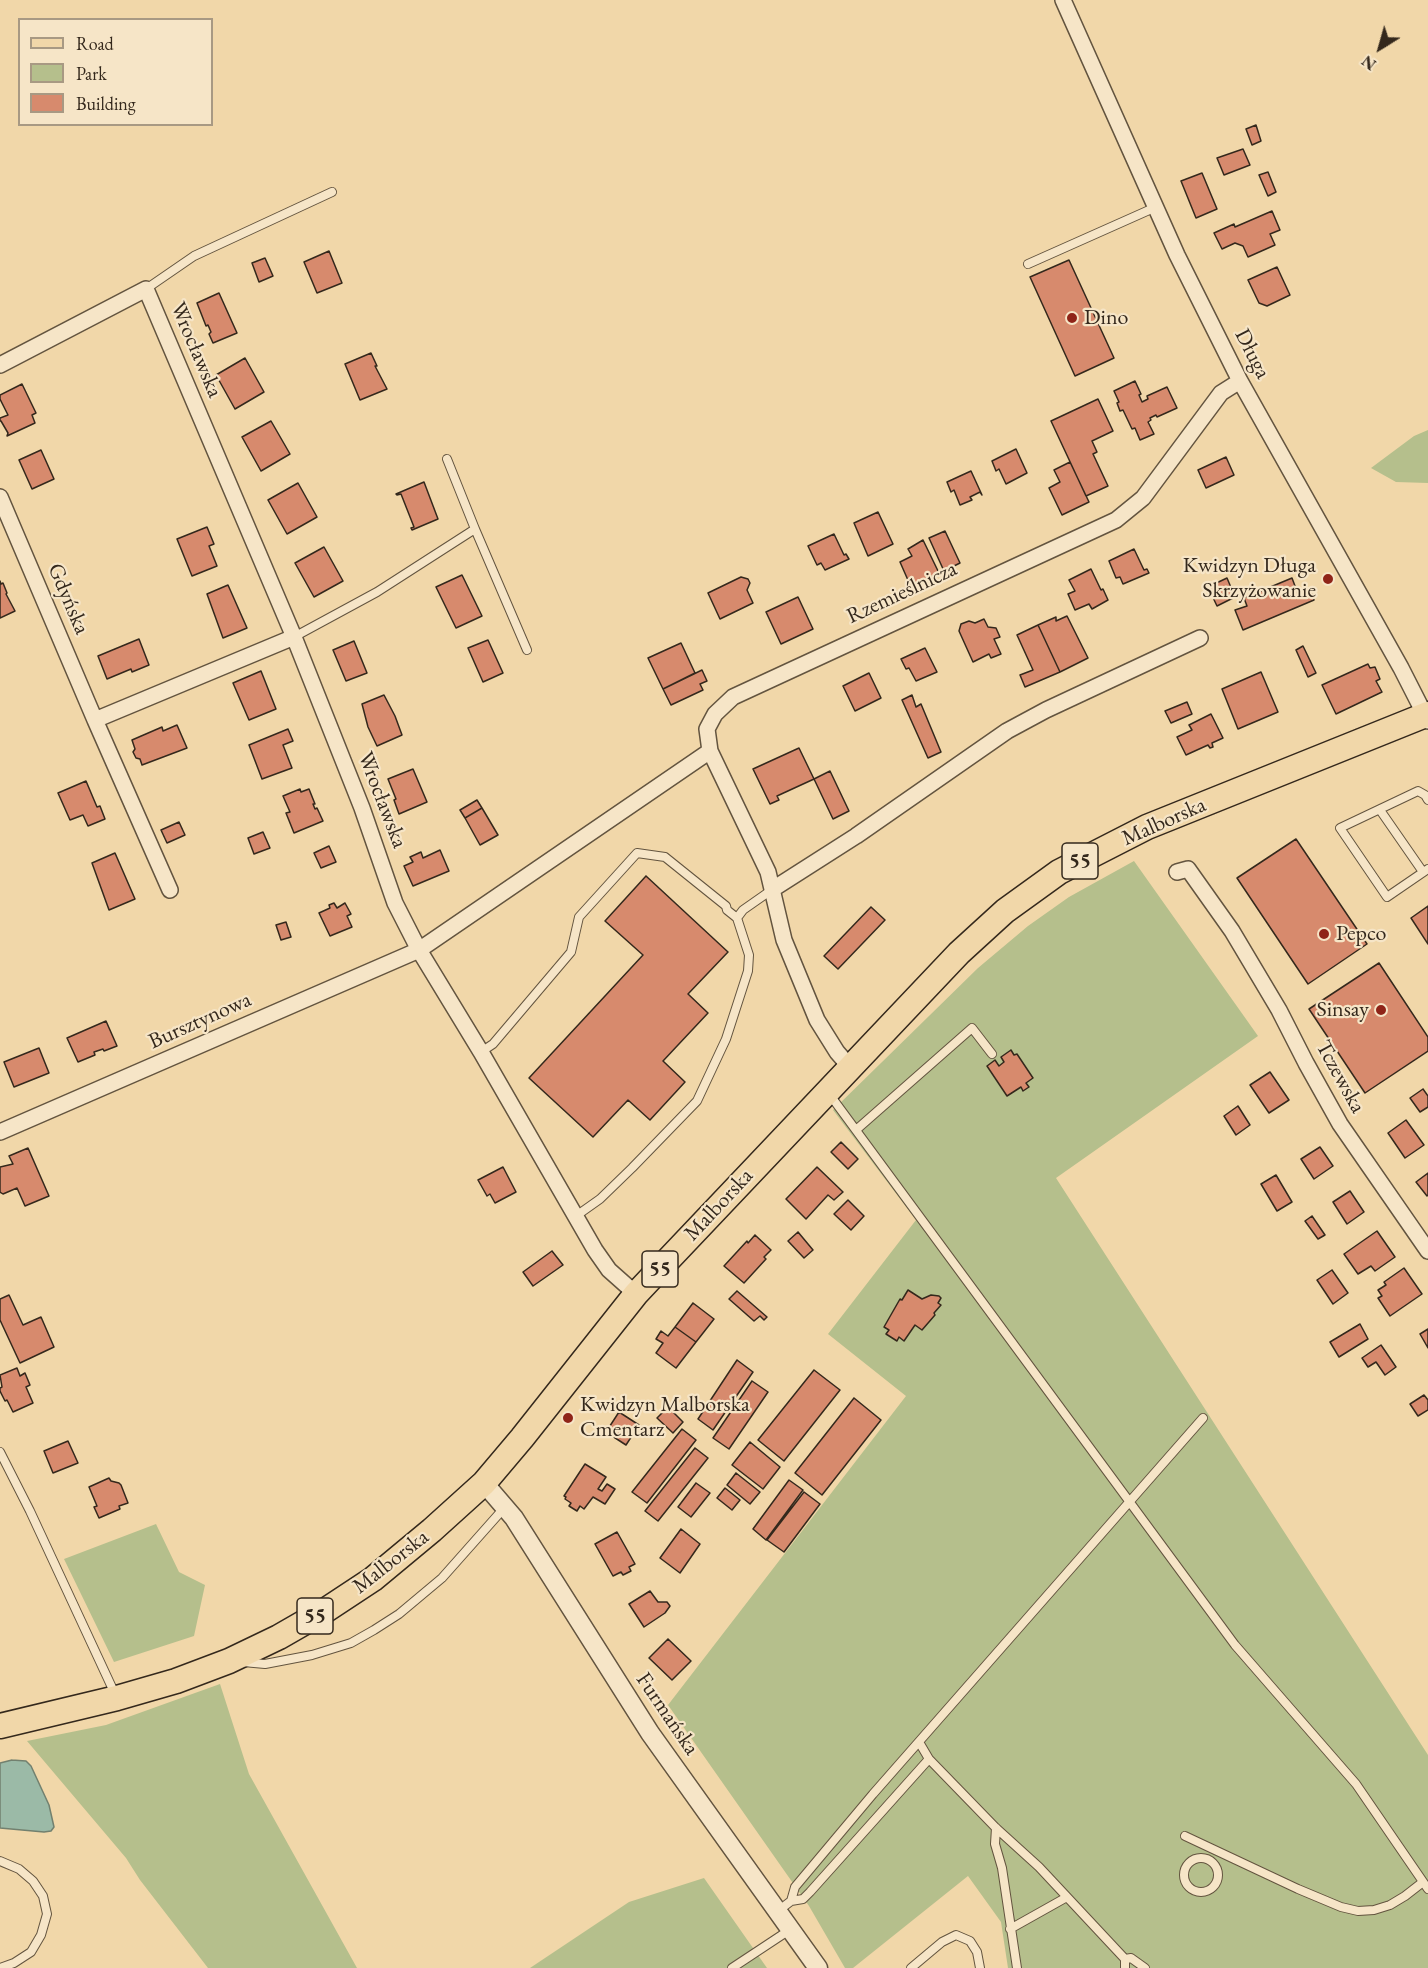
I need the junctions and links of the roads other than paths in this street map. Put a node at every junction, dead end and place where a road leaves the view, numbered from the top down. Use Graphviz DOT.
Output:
graph roads {
  1 [pos="1063,0"];
  2 [pos="332,192"];
  3 [pos="1156,207"];
  4 [pos="1028,264"];
  5 [pos="146,288"];
  6 [pos="0,365"];
  7 [pos="1240,381"];
  8 [pos="447,459"];
  9 [pos="0,497"];
  10 [pos="475,529"];
  11 [pos="294,637"];
  12 [pos="1200,638"];
  13 [pos="527,650"];
  14 [pos="1427,717"];
  15 [pos="95,720"];
  16 [pos="710,752"];
  17 [pos="1428,800"];
  18 [pos="1380,810"];
  19 [pos="1426,870"];
  20 [pos="1177,872"];
  21 [pos="773,889"];
  22 [pos="170,891"];
  23 [pos="737,918"];
  24 [pos="418,950"];
  25 [pos="481,1052"];
  26 [pos="992,1054"];
  27 [pos="850,1067"];
  28 [pos="827,1091"];
  29 [pos="856,1130"];
  30 [pos="0,1132"];
  31 [pos="576,1216"];
  32 [pos="1428,1251"];
  33 [pos="636,1294"];
  34 [pos="1203,1418"];
  35 [pos="0,1452"];
  36 [pos="484,1483"];
  37 [pos="1128,1501"];
  38 [pos="506,1507"];
  39 [pos="230,1661"];
  40 [pos="117,1698"];
  41 [pos="0,1726"];
  42 [pos="920,1742"];
  43 [pos="929,1759"];
  44 [pos="996,1828"];
  45 [pos="1185,1836"];
  46 [pos="1234,1860"];
  47 [pos="0,1861"];
  48 [pos="1216,1868"];
  49 [pos="1423,1882"];
  50 [pos="1428,1889"];
  51 [pos="1066,1897"];
  52 [pos="785,1906"];
  53 [pos="791,1929"];
  54 [pos="1010,1929"];
  55 [pos="1125,1964"];
  56 [pos="0,1968"];
  57 [pos="732,1968"];
  58 [pos="818,1968"];
  59 [pos="911,1968"];
  60 [pos="980,1968"];
  61 [pos="1017,1968"];
  62 [pos="1145,1968"];
  1 -- 3 [label="street, Długa"];
  2 -- 5 [label="lane"];
  3 -- 4 [label="lane"];
  3 -- 7 [label="street, Długa"];
  5 -- 6 [label="street"];
  5 -- 11 [label="street, Wrocławska"];
  7 -- 14 [label="street, Długa"];
  7 -- 16 [label="street, Rzemieślnicza"];
  8 -- 10 [label="lane"];
  9 -- 15 [label="street, Gdyńska"];
  10 -- 11 [label="lane"];
  10 -- 13 [label="lane"];
  11 -- 15 [label="street"];
  11 -- 24 [label="street, Wrocławska"];
  12 -- 21 [label="street"];
  14 -- 27 [label="main road, Malborska / 55"];
  15 -- 22 [label="street, Gdyńska"];
  16 -- 21 [label="street, Rzemieślnicza"];
  16 -- 24 [label="street, Bursztynowa"];
  17 -- 18 [label="lane"];
  18 -- 19 [label="lane"];
  18 -- 19 [label="lane"];
  20 -- 32 [label="street, Tczewska"];
  21 -- 23 [label="lane"];
  21 -- 27 [label="street, Rzemieślnicza"];
  23 -- 25 [label="lane"];
  23 -- 31 [label="lane"];
  24 -- 25 [label="street, Wrocławska"];
  24 -- 30 [label="street, Bursztynowa"];
  25 -- 31 [label="street, Wrocławska"];
  26 -- 29 [label="lane"];
  27 -- 28 [label="main road, Malborska / 55"];
  28 -- 29 [label="lane"];
  28 -- 33 [label="main road, Malborska / 55"];
  29 -- 37 [label="lane"];
  31 -- 33 [label="street, Wrocławska"];
  33 -- 36 [label="main road, Malborska / 55"];
  34 -- 37 [label="lane"];
  35 -- 40 [label="lane"];
  36 -- 38 [label="street, Furmańska"];
  36 -- 39 [label="main road, Malborska / 55"];
  37 -- 42 [label="lane"];
  37 -- 49 [label="lane"];
  38 -- 39 [label="lane"];
  38 -- 52 [label="street, Furmańska"];
  39 -- 40 [label="main road, Malborska / 55"];
  40 -- 41 [label="main road, Malborska / 55"];
  42 -- 43 [label="lane"];
  42 -- 52 [label="lane"];
  43 -- 44 [label="lane"];
  43 -- 52 [label="lane"];
  44 -- 51 [label="lane"];
  44 -- 54 [label="lane"];
  45 -- 46 [label="lane"];
  46 -- 48 [label="lane"];
  46 -- 49 [label="lane"];
  47 -- 56 [label="lane"];
  48 -- 48 [label="lane"];
  49 -- 50 [label="lane"];
  51 -- 54 [label="lane"];
  51 -- 55 [label="lane"];
  52 -- 53 [label="street, Furmańska"];
  53 -- 57 [label="lane"];
  53 -- 58 [label="street, Furmańska"];
  54 -- 61 [label="lane"];
  55 -- 62 [label="lane"];
  59 -- 60 [label="lane"];
}
